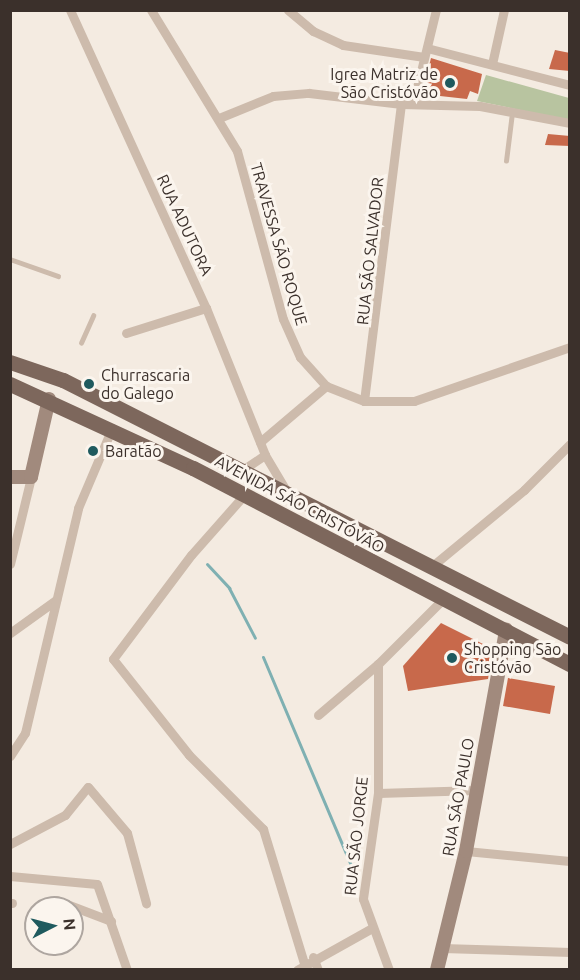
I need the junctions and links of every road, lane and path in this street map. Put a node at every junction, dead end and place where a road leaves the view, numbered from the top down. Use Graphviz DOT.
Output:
graph roads {
  1 [pos="70,10"];
  2 [pos="151,10"];
  3 [pos="288,10"];
  4 [pos="436,10"];
  5 [pos="504,10"];
  6 [pos="425,53"];
  7 [pos="492,64"];
  8 [pos="570,85"];
  9 [pos="401,104"];
  10 [pos="412,104"];
  11 [pos="512,111"];
  12 [pos="219,118"];
  13 [pos="570,123"];
  14 [pos="506,161"];
  15 [pos="10,259"];
  16 [pos="58,276"];
  17 [pos="206,308"];
  18 [pos="93,316"];
  19 [pos="126,333"];
  20 [pos="81,343"];
  21 [pos="570,347"];
  22 [pos="10,362"];
  23 [pos="10,384"];
  24 [pos="326,386"];
  25 [pos="49,399"];
  26 [pos="364,401"];
  27 [pos="112,428"];
  28 [pos="260,442"];
  29 [pos="570,444"];
  30 [pos="265,454"];
  31 [pos="241,471"];
  32 [pos="10,477"];
  33 [pos="31,477"];
  34 [pos="245,494"];
  35 [pos="288,494"];
  36 [pos="10,564"];
  37 [pos="431,567"];
  38 [pos="442,598"];
  39 [pos="56,600"];
  40 [pos="506,630"];
  41 [pos="10,633"];
  42 [pos="570,638"];
  43 [pos="378,664"];
  44 [pos="570,664"];
  45 [pos="318,715"];
  46 [pos="10,756"];
  47 [pos="477,790"];
  48 [pos="378,793"];
  49 [pos="10,844"];
  50 [pos="466,851"];
  51 [pos="570,861"];
  52 [pos="10,876"];
  53 [pos="146,903"];
  54 [pos="84,911"];
  55 [pos="111,921"];
  56 [pos="372,928"];
  57 [pos="442,948"];
  58 [pos="570,952"];
  59 [pos="305,963"];
  60 [pos="128,969"];
  61 [pos="318,969"];
  62 [pos="389,969"];
  63 [pos="437,969"];
  1 -- 17 [label="street, RUA ADUTORA"];
  2 -- 12 [label="street, TRAVESSA SÃO ROQUE"];
  3 -- 6 [label="street"];
  4 -- 6 [label="street"];
  5 -- 7 [label="street"];
  6 -- 7 [label="street"];
  6 -- 10 [label="street"];
  7 -- 8 [label="street"];
  9 -- 10 [label="street"];
  9 -- 12 [label="street"];
  9 -- 26 [label="street, RUA SÃO SALVADOR"];
  10 -- 11 [label="street"];
  11 -- 13 [label="street"];
  11 -- 14 [label="lane"];
  12 -- 24 [label="street, TRAVESSA SÃO ROQUE"];
  15 -- 16 [label="lane"];
  17 -- 19 [label="street"];
  17 -- 28 [label="street, RUA ADUTORA"];
  18 -- 20 [label="lane"];
  21 -- 26 [label="street, TRAVESSA SÃO ROQUE"];
  22 -- 31 [label="main road, AVENIDA SÃO CRISTÓVÃO"];
  23 -- 25 [label="main road, AVENIDA SÃO CRISTÓVÃO"];
  24 -- 26 [label="street, TRAVESSA SÃO ROQUE"];
  24 -- 28 [label="street"];
  25 -- 27 [label="main road, AVENIDA SÃO CRISTÓVÃO"];
  25 -- 33 [label="street"];
  27 -- 34 [label="main road, AVENIDA SÃO CRISTÓVÃO"];
  27 -- 39 [label="street"];
  28 -- 30 [label="street, RUA ADUTORA"];
  29 -- 37 [label="street"];
  30 -- 31 [label="street"];
  30 -- 35 [label="street, RUA ADUTORA"];
  31 -- 35 [label="main road, AVENIDA SÃO CRISTÓVÃO"];
  32 -- 33 [label="street"];
  33 -- 36 [label="street"];
  34 -- 38 [label="main road, AVENIDA SÃO CRISTÓVÃO"];
  34 -- 59 [label="street"];
  35 -- 37 [label="main road, AVENIDA SÃO CRISTÓVÃO"];
  37 -- 42 [label="main road, AVENIDA SÃO CRISTÓVÃO"];
  38 -- 40 [label="main road, AVENIDA SÃO CRISTÓVÃO"];
  38 -- 43 [label="street"];
  39 -- 41 [label="street"];
  39 -- 46 [label="street"];
  40 -- 44 [label="main road, AVENIDA SÃO CRISTÓVÃO"];
  40 -- 47 [label="street, RUA SÃO PAULO"];
  43 -- 45 [label="street"];
  43 -- 48 [label="street, RUA SÃO JORGE"];
  47 -- 48 [label="street"];
  47 -- 50 [label="street, RUA SÃO PAULO"];
  48 -- 56 [label="street, RUA SÃO JORGE"];
  49 -- 53 [label="street"];
  50 -- 51 [label="street"];
  50 -- 57 [label="street, RUA SÃO PAULO"];
  52 -- 55 [label="street"];
  54 -- 55 [label="street"];
  55 -- 60 [label="street"];
  56 -- 59 [label="street"];
  56 -- 62 [label="street, RUA SÃO JORGE"];
  57 -- 58 [label="street"];
  57 -- 63 [label="street, RUA SÃO PAULO"];
  59 -- 61 [label="street"];
}
